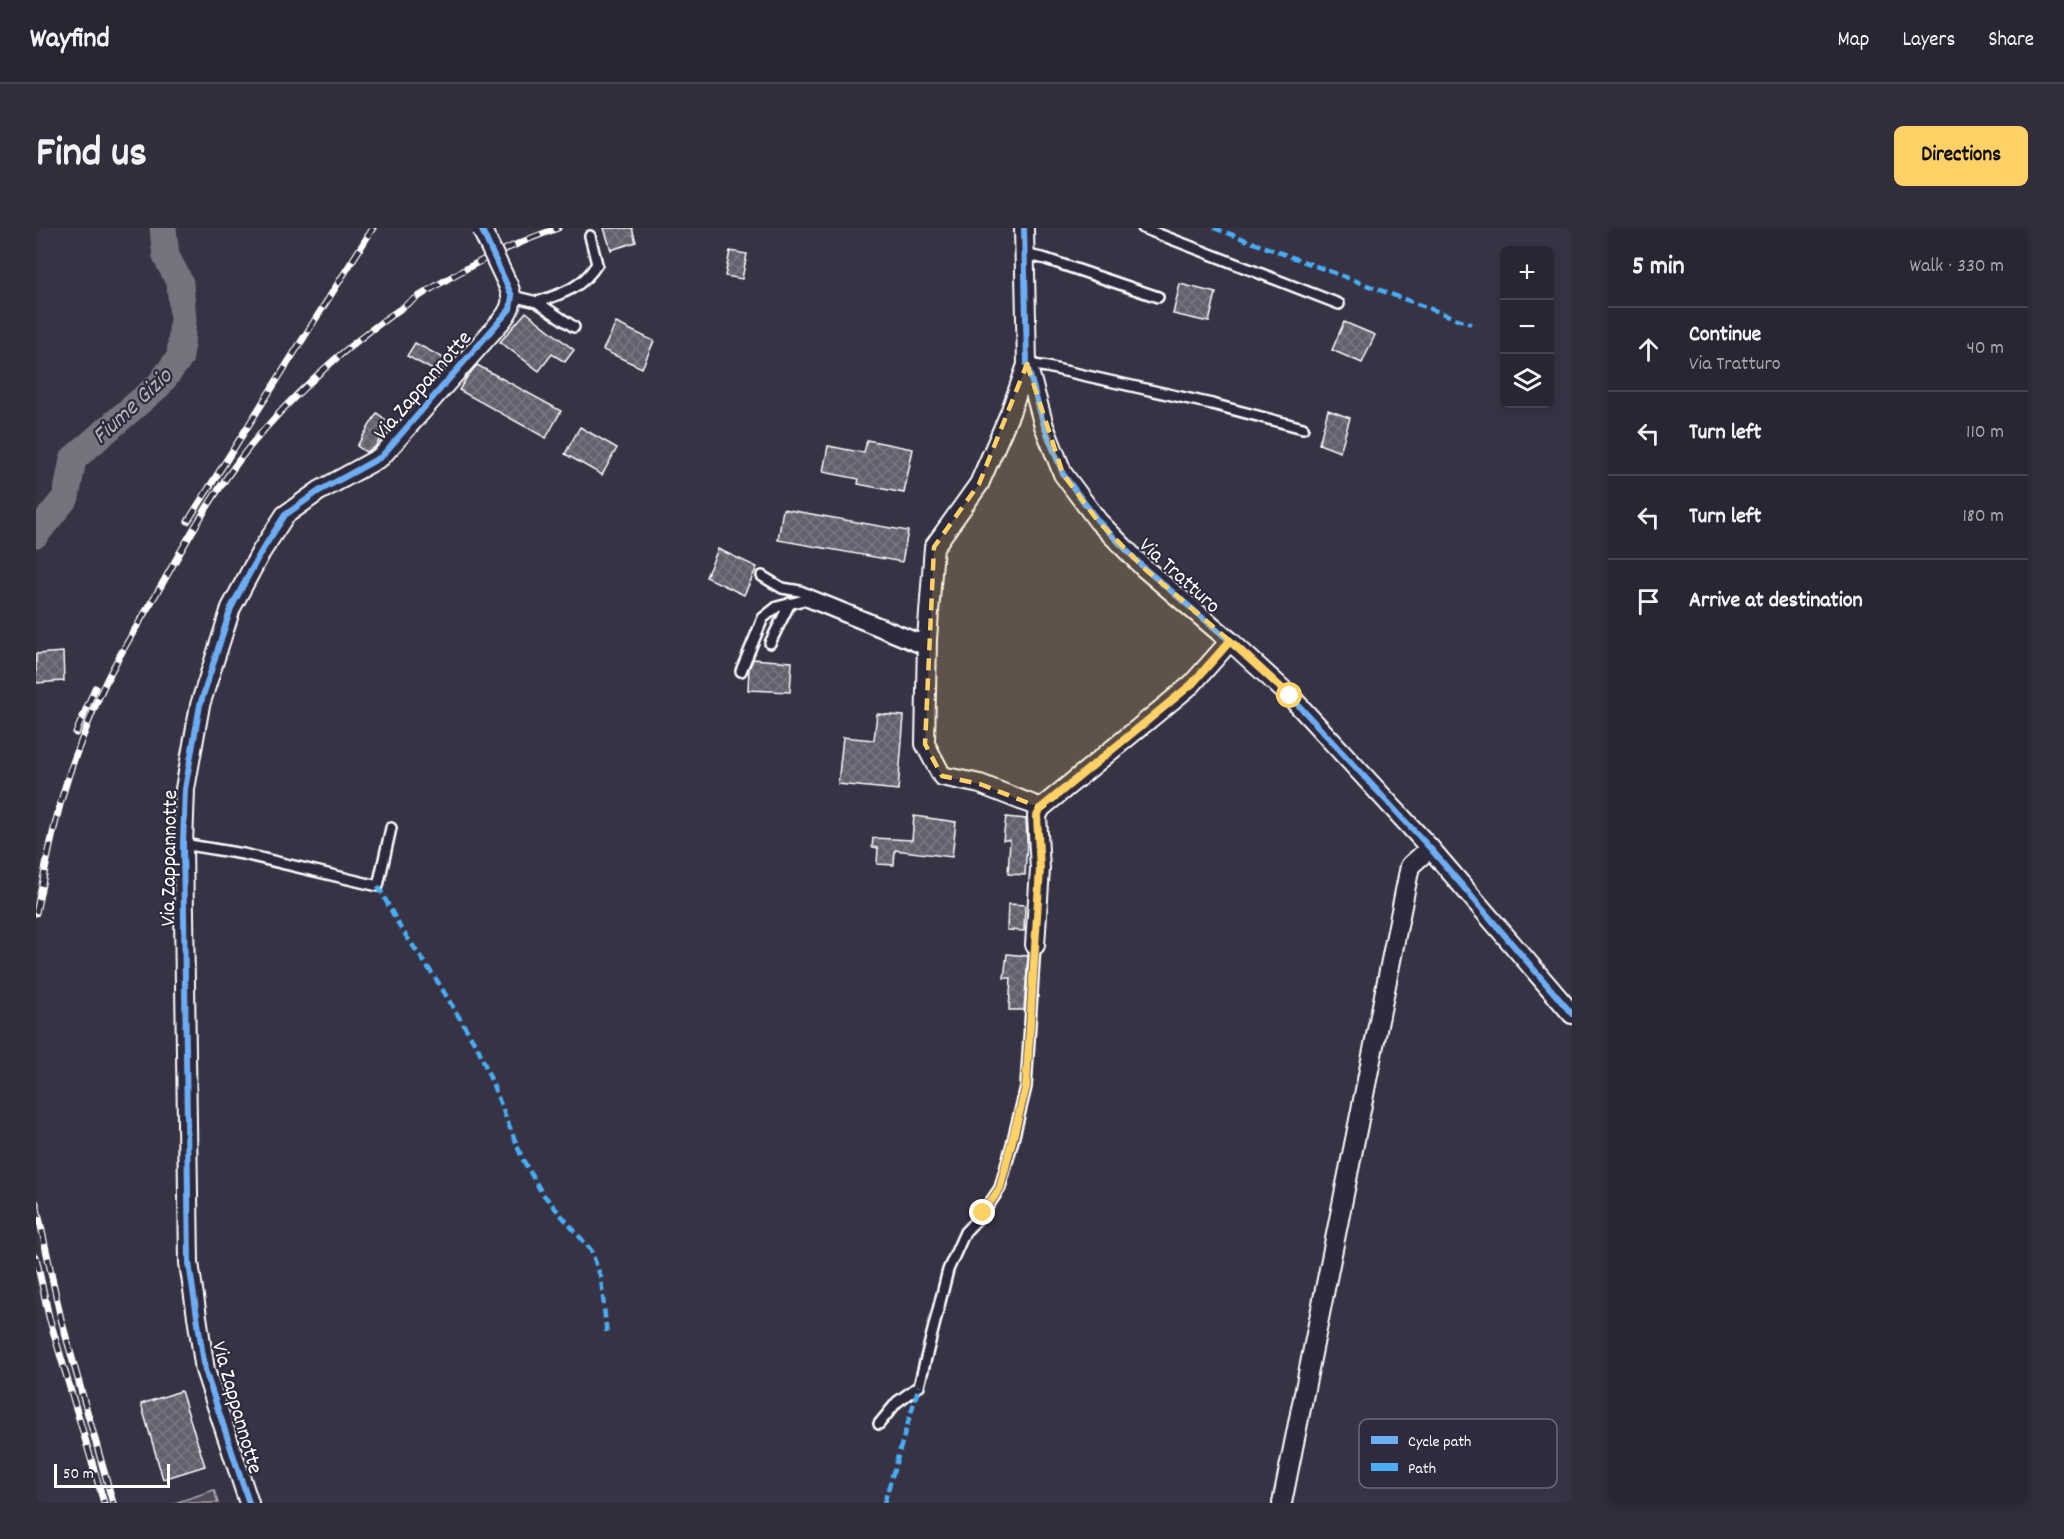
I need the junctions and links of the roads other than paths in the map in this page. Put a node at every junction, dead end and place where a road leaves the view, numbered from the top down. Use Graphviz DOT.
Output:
graph roads {
  1 [pos="1024,228"];
  2 [pos="1143,228"];
  3 [pos="482,229"];
  4 [pos="590,236"];
  5 [pos="1024,254"];
  6 [pos="510,291"];
  7 [pos="1158,297"];
  8 [pos="537,302"];
  9 [pos="1339,304"];
  10 [pos="574,327"];
  11 [pos="1027,364"];
  12 [pos="1010,414"];
  13 [pos="1044,426"];
  14 [pos="1304,428"];
  15 [pos="762,576"];
  16 [pos="790,603"];
  17 [pos="1230,641"];
  18 [pos="770,643"];
  19 [pos="928,645"];
  20 [pos="741,671"];
  21 [pos="1041,808"];
  22 [pos="391,828"];
  23 [pos="183,844"];
  24 [pos="1430,848"];
  25 [pos="1035,945"];
  26 [pos="1572,1014"];
  27 [pos="879,1424"];
  28 [pos="249,1503"];
  29 [pos="1282,1503"];
  1 -- 5 [label="street, Via Tratturo"];
  2 -- 9 [label="lane"];
  3 -- 6 [label="street, bridge"];
  4 -- 8 [label="lane"];
  5 -- 7 [label="lane"];
  5 -- 11 [label="street, Via Tratturo"];
  6 -- 8 [label="lane"];
  6 -- 23 [label="street, Via Zappannotte"];
  8 -- 10 [label="lane"];
  11 -- 12 [label="street"];
  11 -- 13 [label="street, Via Tratturo"];
  11 -- 14 [label="lane"];
  12 -- 13 [label="street"];
  12 -- 19 [label="street"];
  13 -- 17 [label="street, Via Tratturo"];
  15 -- 19 [label="lane"];
  16 -- 18 [label="lane"];
  16 -- 19 [label="lane"];
  16 -- 20 [label="lane"];
  17 -- 21 [label="street"];
  17 -- 24 [label="street, Via Tratturo"];
  19 -- 21 [label="street"];
  21 -- 25 [label="street"];
  22 -- 23 [label="lane"];
  23 -- 28 [label="street, Via Zappannotte"];
  24 -- 26 [label="street, Via Tratturo"];
  24 -- 29 [label="street"];
  25 -- 27 [label="lane"];
}
